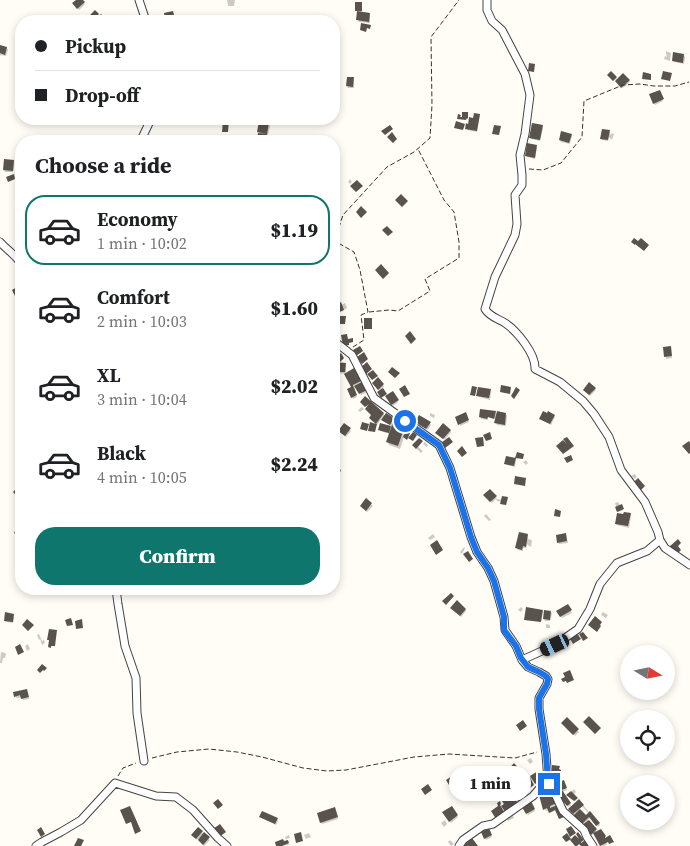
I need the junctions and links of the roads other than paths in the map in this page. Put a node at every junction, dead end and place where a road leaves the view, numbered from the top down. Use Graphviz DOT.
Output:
graph roads {
  1 [pos="139,0"];
  2 [pos="488,0"];
  3 [pos="144,15"];
  4 [pos="0,242"];
  5 [pos="15,256"];
  6 [pos="340,346"];
  7 [pos="660,540"];
  8 [pos="690,565"];
  9 [pos="117,595"];
  10 [pos="522,660"];
  11 [pos="144,761"];
  12 [pos="548,776"];
  13 [pos="36,846"];
  14 [pos="227,846"];
  15 [pos="459,846"];
  16 [pos="594,846"];
  1 -- 3 [label="street"];
  2 -- 7 [label="street"];
  4 -- 5 [label="street"];
  6 -- 10 [label="street"];
  7 -- 8 [label="street"];
  7 -- 10 [label="street"];
  9 -- 11 [label="street"];
  10 -- 12 [label="street"];
  12 -- 15 [label="street"];
  12 -- 16 [label="street"];
  13 -- 14 [label="street"];
}
